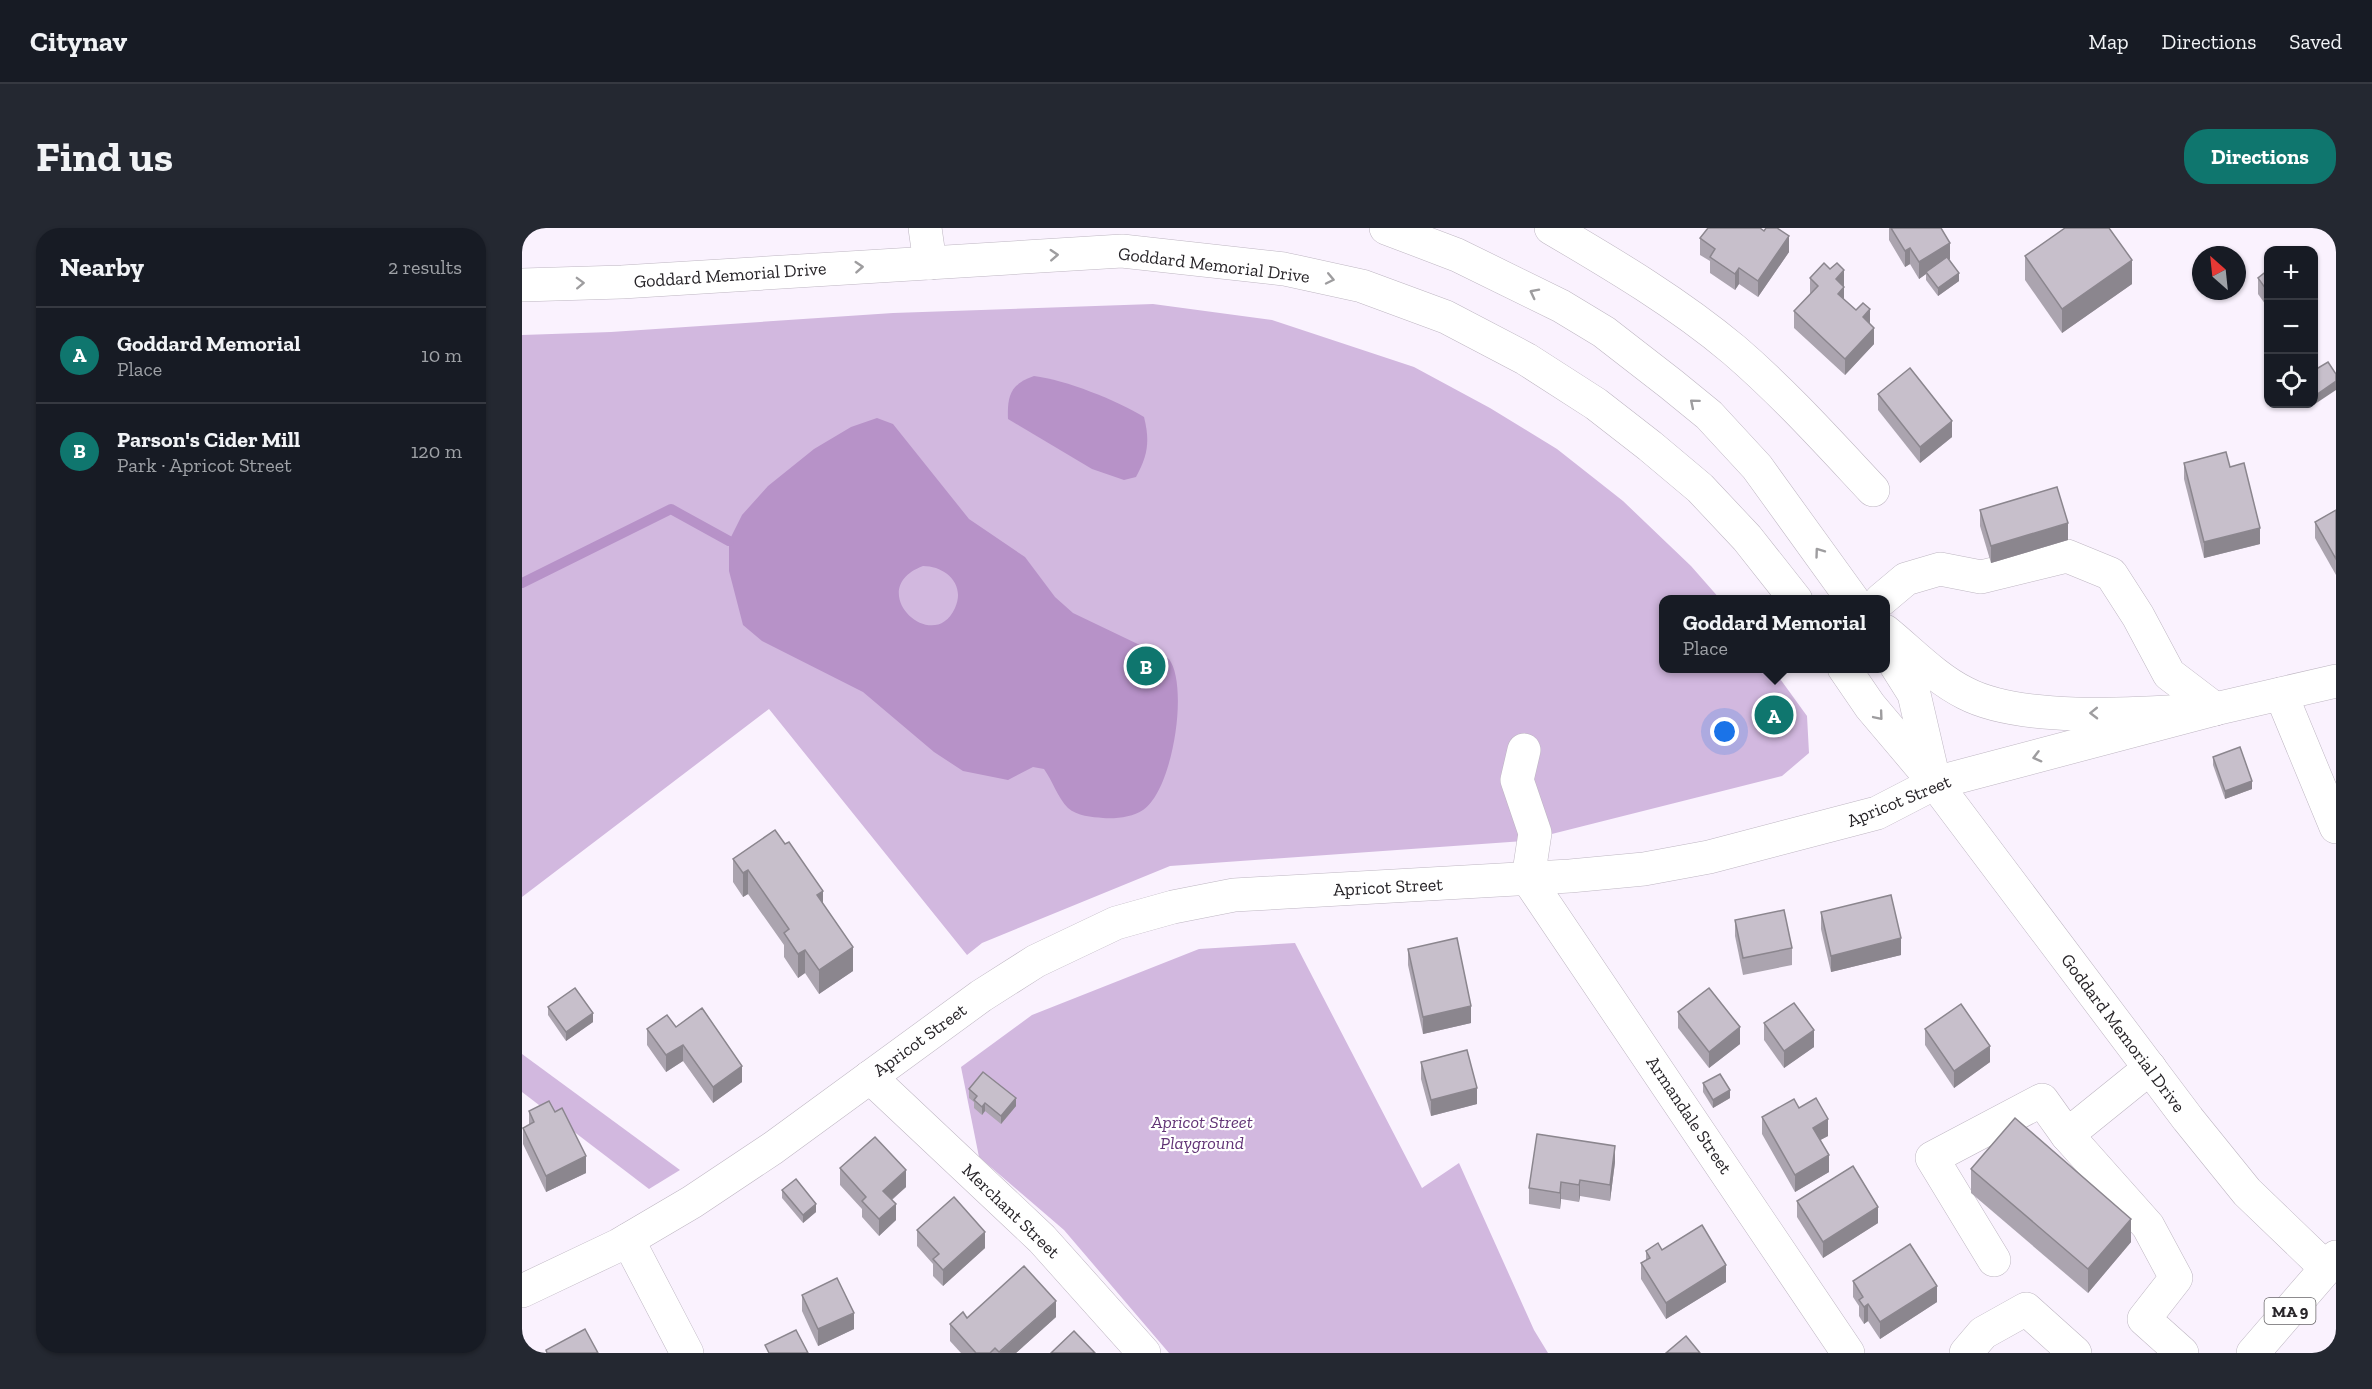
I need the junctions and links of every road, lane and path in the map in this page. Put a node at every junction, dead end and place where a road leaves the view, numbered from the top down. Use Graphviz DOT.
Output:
graph roads {
  1 [pos="925,228"];
  2 [pos="1551,228"];
  3 [pos="1406,231"];
  4 [pos="930,263"];
  5 [pos="522,285"];
  6 [pos="1873,490"];
  7 [pos="1792,595"];
  8 [pos="1849,595"];
  9 [pos="1887,595"];
  10 [pos="1890,635"];
  11 [pos="1890,656"];
  12 [pos="1847,673"];
  13 [pos="2336,681"];
  14 [pos="2281,694"];
  15 [pos="2215,709"];
  16 [pos="1524,750"];
  17 [pos="1935,783"];
  18 [pos="2336,827"];
  19 [pos="1528,879"];
  20 [pos="2150,1068"];
  21 [pos="870,1077"];
  22 [pos="2067,1135"];
  23 [pos="628,1240"];
  24 [pos="1994,1260"];
  25 [pos="2333,1267"];
  26 [pos="522,1291"];
  27 [pos="687,1353"];
  28 [pos="1144,1353"];
  29 [pos="1848,1353"];
  30 [pos="1966,1353"];
  31 [pos="2075,1353"];
  32 [pos="2182,1353"];
  33 [pos="2253,1353"];
  1 -- 4 [label="main road"];
  2 -- 6 [label="main road"];
  8 -- 3 [label="main road, one-way"];
  5 -- 4 [label="main road, Goddard Memorial Drive, one-way"];
  4 -- 7 [label="main road, Goddard Memorial Drive, one-way"];
  9 -- 15 [label="main road"];
  15 -- 10 [label="main road, one-way"];
  11 -- 17 [label="main road, Goddard Memorial Drive"];
  12 -- 17 [label="main road, Goddard Memorial Drive, one-way"];
  13 -- 14 [label="main road, Apricot Street"];
  14 -- 15 [label="main road, Apricot Street"];
  14 -- 18 [label="main road"];
  15 -- 17 [label="main road, Apricot Street, one-way"];
  16 -- 19 [label="main road"];
  17 -- 19 [label="main road, Apricot Street"];
  17 -- 20 [label="main road, Goddard Memorial Drive"];
  19 -- 21 [label="main road, Apricot Street"];
  19 -- 29 [label="main road, Armandale Street"];
  20 -- 22 [label="main road"];
  20 -- 25 [label="main road, Goddard Memorial Drive"];
  21 -- 23 [label="main road, Apricot Street"];
  21 -- 28 [label="main road, Merchant Street"];
  22 -- 24 [label="main road"];
  22 -- 32 [label="main road"];
  23 -- 26 [label="main road, Apricot Street"];
  23 -- 27 [label="main road"];
  25 -- 33 [label="main road, MA 9"];
  30 -- 31 [label="main road"];
}
